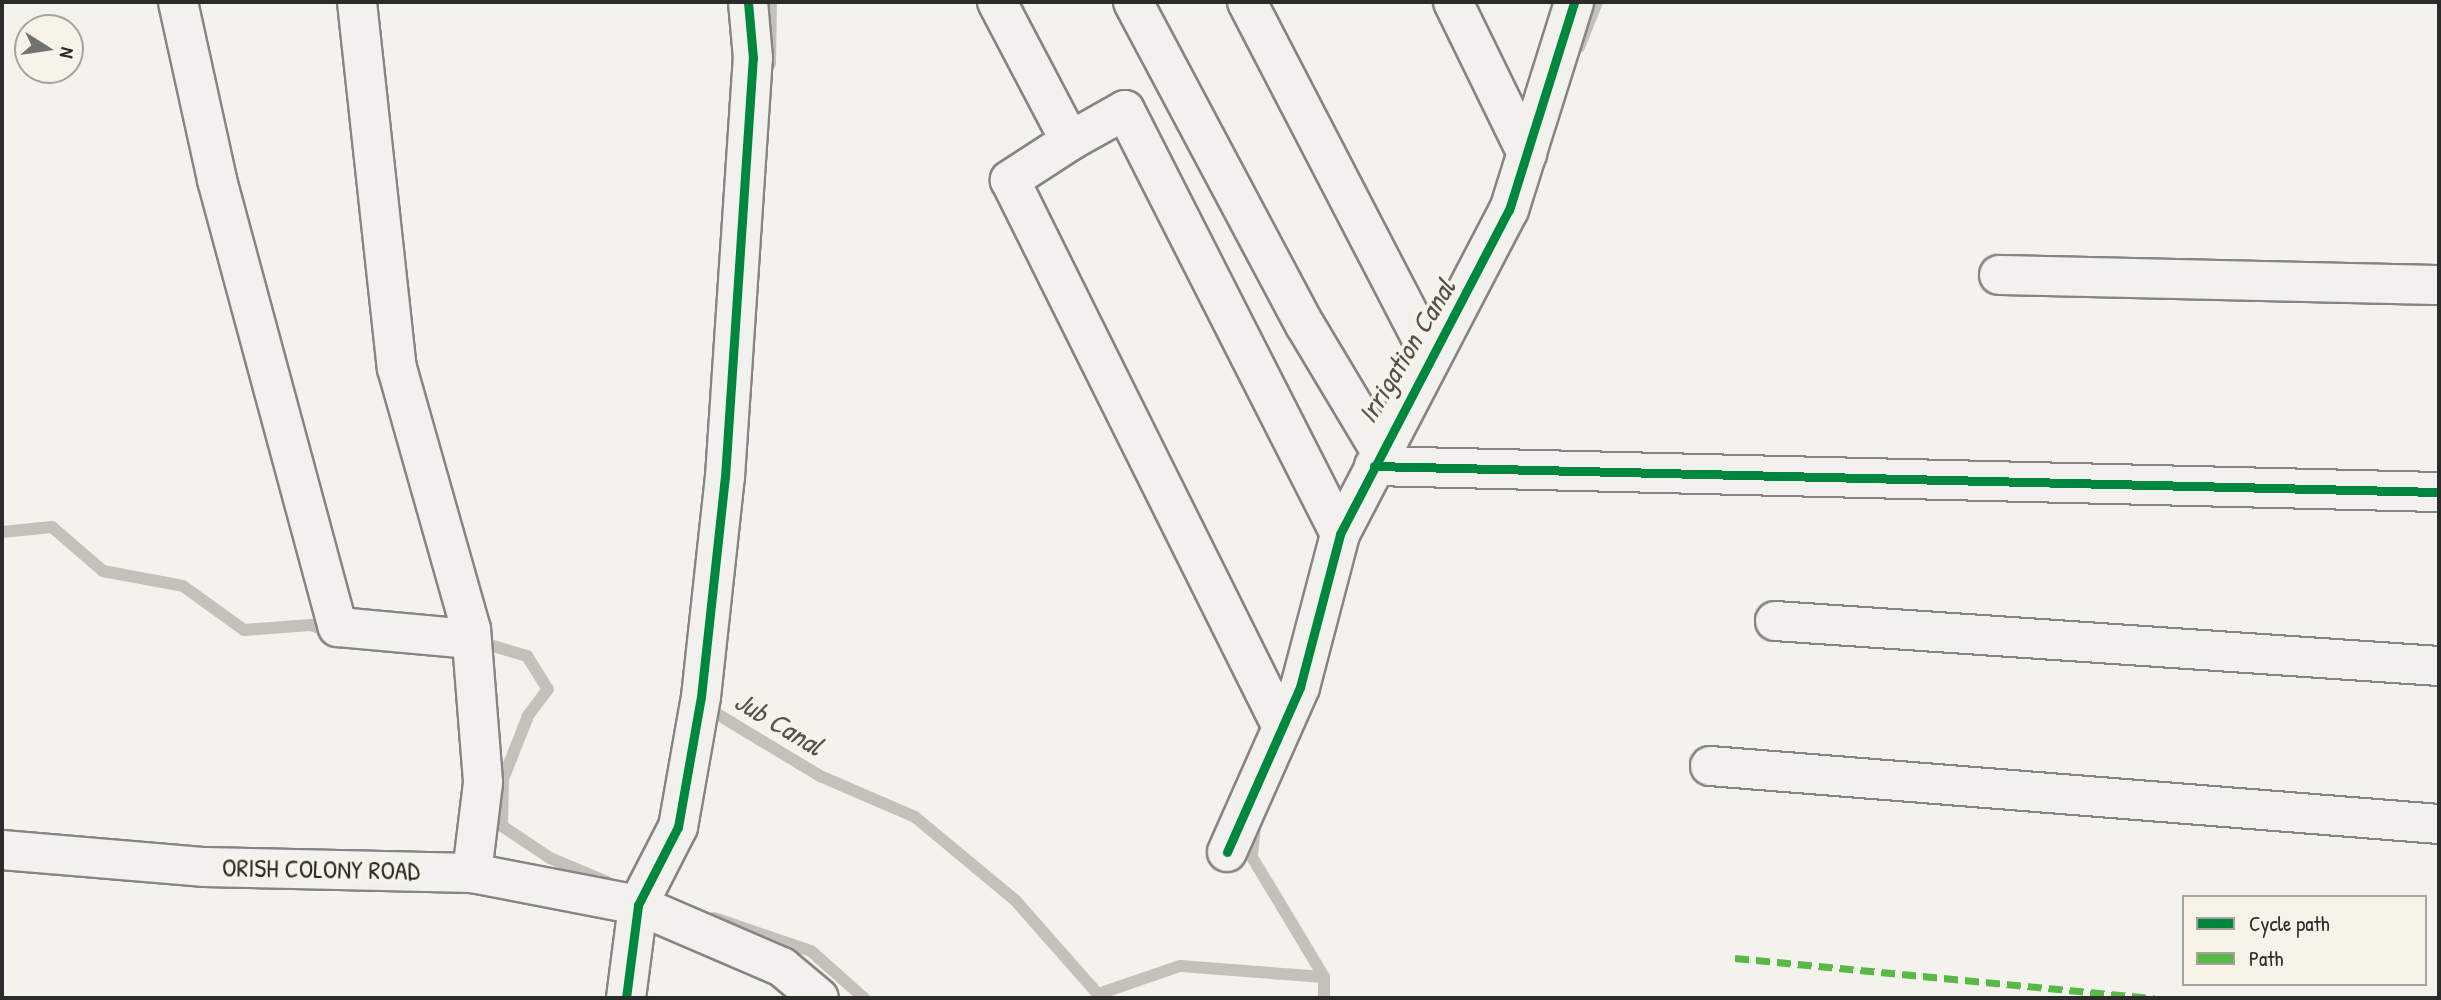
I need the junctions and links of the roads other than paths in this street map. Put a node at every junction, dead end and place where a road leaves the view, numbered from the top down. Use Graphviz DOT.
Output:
graph roads {
  1 [pos="178,2"];
  2 [pos="357,2"];
  3 [pos="748,2"];
  4 [pos="997,2"];
  5 [pos="1133,2"];
  6 [pos="1247,2"];
  7 [pos="1453,2"];
  8 [pos="1574,2"];
  9 [pos="1070,141"];
  10 [pos="1527,154"];
  11 [pos="1999,275"];
  12 [pos="2439,285"];
  13 [pos="1430,355"];
  14 [pos="1378,459"];
  15 [pos="2439,492"];
  16 [pos="1340,534"];
  17 [pos="1774,621"];
  18 [pos="471,639"];
  19 [pos="2439,666"];
  20 [pos="1282,727"];
  21 [pos="1710,766"];
  22 [pos="2439,824"];
  23 [pos="2,849"];
  24 [pos="1227,852"];
  25 [pos="472,873"];
  26 [pos="638,905"];
  27 [pos="626,998"];
  28 [pos="819,998"];
  1 -- 18 [label="street"];
  2 -- 18 [label="street"];
  3 -- 26 [label="street"];
  4 -- 9 [label="street"];
  5 -- 14 [label="street"];
  6 -- 13 [label="street"];
  7 -- 10 [label="street"];
  8 -- 10 [label="street"];
  9 -- 16 [label="street"];
  9 -- 20 [label="street"];
  10 -- 13 [label="street"];
  11 -- 12 [label="street"];
  13 -- 14 [label="street"];
  14 -- 15 [label="street"];
  14 -- 16 [label="street"];
  16 -- 20 [label="street"];
  17 -- 19 [label="street"];
  18 -- 25 [label="street"];
  20 -- 24 [label="street"];
  21 -- 22 [label="street"];
  23 -- 25 [label="street, ORISH COLONY ROAD"];
  25 -- 26 [label="street, ORISH COLONY ROAD"];
  26 -- 27 [label="street"];
  26 -- 28 [label="street, ORISH COLONY ROAD"];
}
